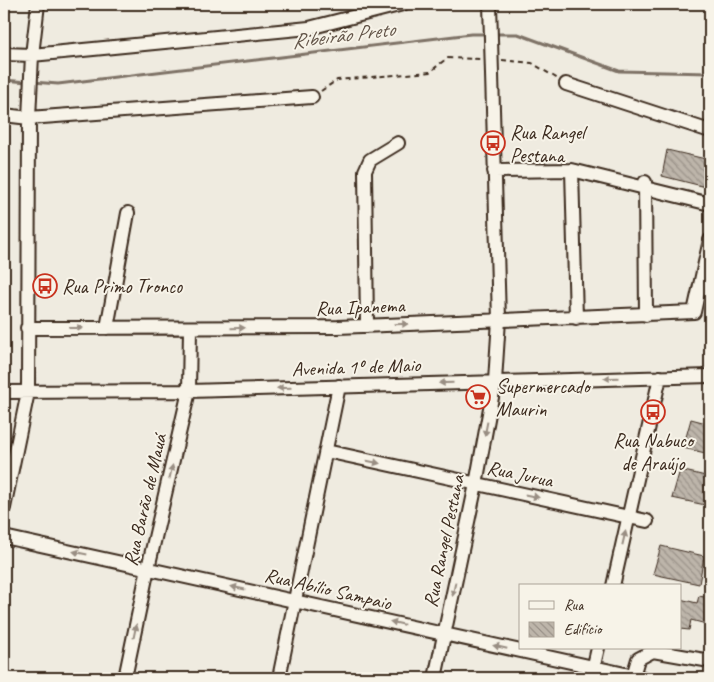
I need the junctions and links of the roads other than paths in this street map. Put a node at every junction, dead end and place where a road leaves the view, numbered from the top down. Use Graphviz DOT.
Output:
graph roads {
  1 [pos="38,4"];
  2 [pos="401,4"];
  3 [pos="490,7"];
  4 [pos="4,54"];
  5 [pos="31,60"];
  6 [pos="566,84"];
  7 [pos="312,97"];
  8 [pos="4,115"];
  9 [pos="29,118"];
  10 [pos="710,131"];
  11 [pos="398,143"];
  12 [pos="572,170"];
  13 [pos="494,171"];
  14 [pos="645,185"];
  15 [pos="710,204"];
  16 [pos="128,213"];
  17 [pos="710,240"];
  18 [pos="646,314"];
  19 [pos="576,318"];
  20 [pos="499,320"];
  21 [pos="367,326"];
  22 [pos="27,328"];
  23 [pos="107,328"];
  24 [pos="190,329"];
  25 [pos="710,376"];
  26 [pos="660,377"];
  27 [pos="495,381"];
  28 [pos="339,386"];
  29 [pos="189,391"];
  30 [pos="4,392"];
  31 [pos="28,392"];
  32 [pos="326,451"];
  33 [pos="476,484"];
  34 [pos="4,508"];
  35 [pos="629,517"];
  36 [pos="647,521"];
  37 [pos="4,537"];
  38 [pos="148,568"];
  39 [pos="613,584"];
  40 [pos="295,600"];
  41 [pos="444,634"];
  42 [pos="598,650"];
  43 [pos="710,661"];
  44 [pos="592,673"];
  45 [pos="638,677"];
  46 [pos="125,678"];
  47 [pos="279,678"];
  48 [pos="435,678"];
  1 -- 5 [label="street"];
  2 -- 5 [label="street"];
  3 -- 13 [label="street, Rua Rangel Pestana"];
  4 -- 5 [label="street"];
  5 -- 9 [label="street"];
  6 -- 10 [label="street"];
  7 -- 9 [label="street"];
  8 -- 9 [label="street"];
  9 -- 22 [label="street"];
  11 -- 21 [label="street"];
  12 -- 13 [label="street"];
  12 -- 14 [label="street"];
  12 -- 19 [label="street"];
  13 -- 20 [label="street, Rua Rangel Pestana"];
  14 -- 15 [label="street"];
  14 -- 18 [label="street"];
  16 -- 23 [label="street"];
  17 -- 18 [label="street, Rua Ipanema"];
  18 -- 19 [label="street, Rua Ipanema"];
  19 -- 20 [label="street, Rua Ipanema"];
  21 -- 20 [label="street, Rua Ipanema, one-way"];
  20 -- 27 [label="street, Rua Rangel Pestana"];
  24 -- 21 [label="street, Rua Ipanema, one-way"];
  22 -- 23 [label="street, Rua Ipanema, one-way"];
  22 -- 31 [label="street"];
  23 -- 24 [label="street, Rua Ipanema"];
  24 -- 29 [label="street, Rua Barão de Mauá"];
  25 -- 26 [label="street, Avenida 1º de Maio"];
  26 -- 27 [label="street, Avenida 1º de Maio, one-way"];
  26 -- 35 [label="street"];
  27 -- 28 [label="street, Avenida 1º de Maio, one-way"];
  27 -- 33 [label="street, Rua Rangel Pestana, one-way"];
  28 -- 29 [label="street, Avenida 1º de Maio, one-way"];
  28 -- 32 [label="street"];
  29 -- 31 [label="street, Avenida 1º de Maio"];
  38 -- 29 [label="street, Rua Barão de Mauá, one-way"];
  30 -- 31 [label="street, Avenida 1º de Maio"];
  31 -- 34 [label="street"];
  32 -- 33 [label="street, Rua Jurua, one-way"];
  32 -- 40 [label="street"];
  33 -- 35 [label="street, Rua Jurua, one-way"];
  33 -- 41 [label="street, Rua Rangel Pestana, one-way"];
  35 -- 36 [label="street, Rua Jurua"];
  39 -- 35 [label="street, one-way"];
  38 -- 37 [label="street, Rua Abílio Sampaio, one-way"];
  40 -- 38 [label="street, Rua Abílio Sampaio, one-way"];
  46 -- 38 [label="street, Rua Barão de Mauá, one-way"];
  41 -- 40 [label="street, Rua Abílio Sampaio, one-way"];
  40 -- 47 [label="street"];
  44 -- 41 [label="street, Rua Abílio Sampaio, one-way"];
  41 -- 48 [label="street, Rua Rangel Pestana"];
  42 -- 44 [label="street"];
  43 -- 45 [label="street"];
  44 -- 45 [label="street, Rua Abílio Sampaio"];
}
